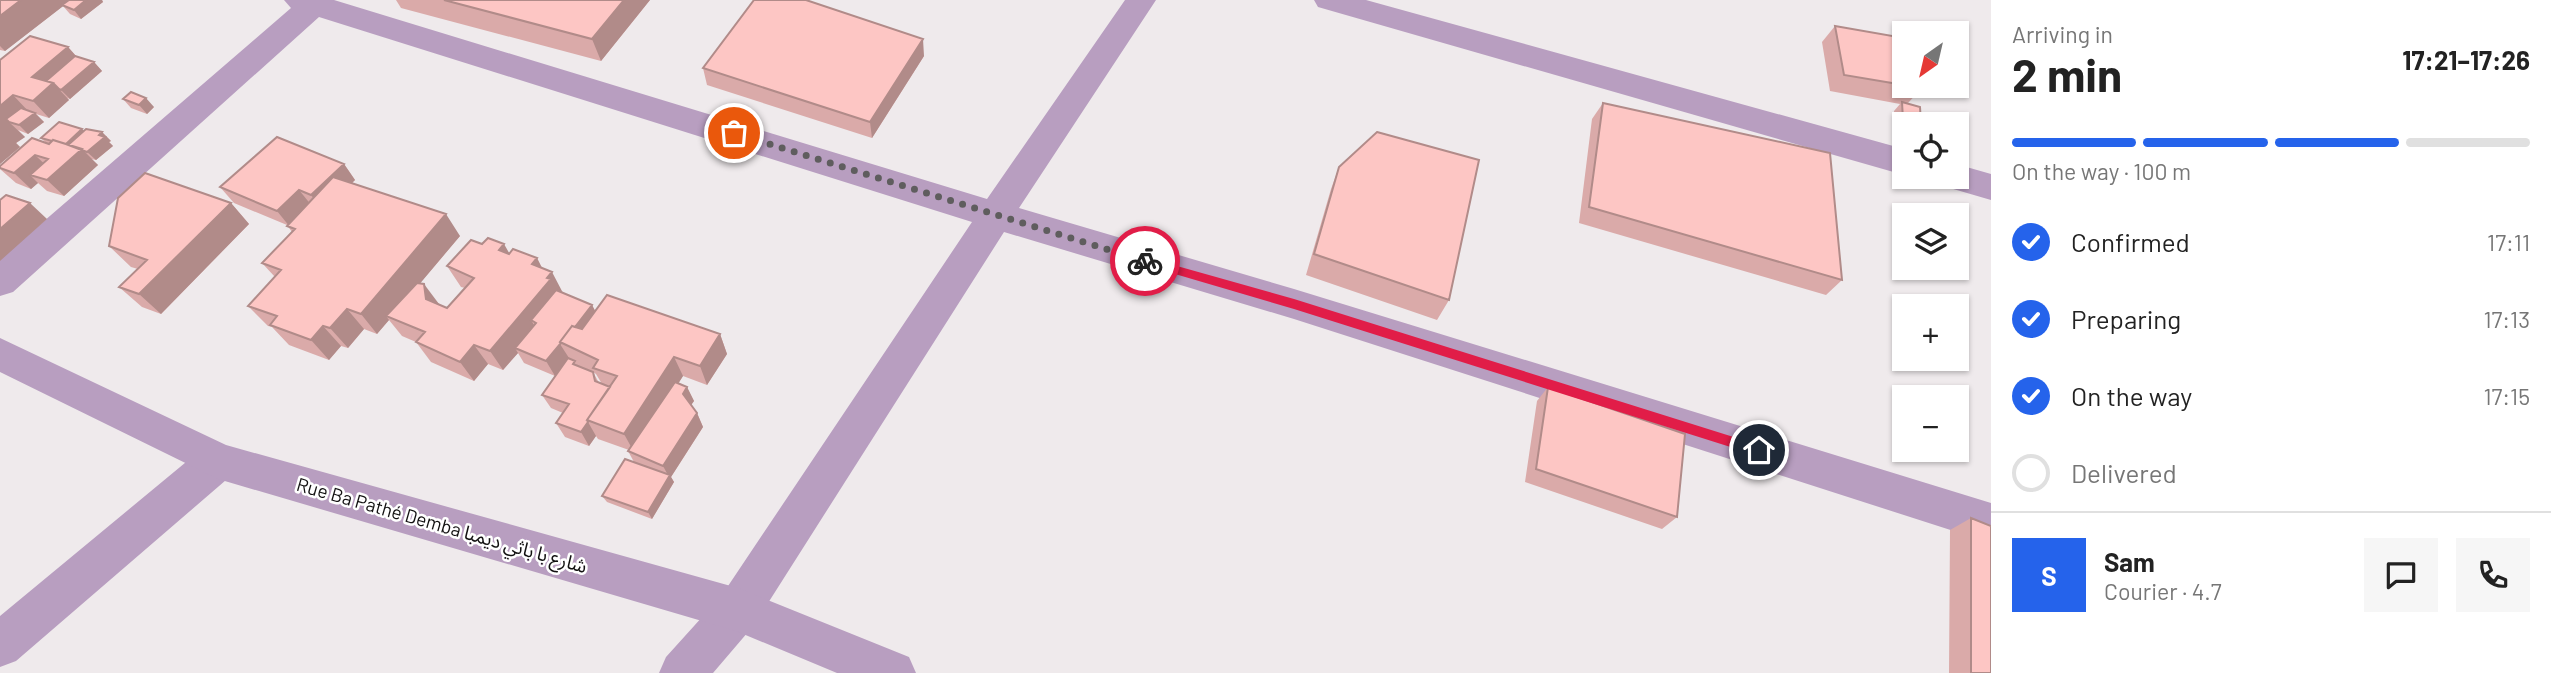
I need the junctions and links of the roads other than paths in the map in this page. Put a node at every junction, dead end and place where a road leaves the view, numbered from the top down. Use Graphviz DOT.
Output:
graph roads {
  1 [pos="1141,0"];
  2 [pos="1329,0"];
  3 [pos="311,2"];
  4 [pos="1892,159"];
  5 [pos="1969,181"];
  6 [pos="1991,187"];
  7 [pos="996,214"];
  8 [pos="0,281"];
  9 [pos="0,354"];
  10 [pos="218,461"];
  11 [pos="1991,523"];
  12 [pos="737,610"];
  13 [pos="0,645"];
  14 [pos="682,673"];
  15 [pos="893,673"];
  1 -- 7 [label="street"];
  2 -- 4 [label="street"];
  3 -- 7 [label="street"];
  3 -- 8 [label="street"];
  5 -- 6 [label="street"];
  7 -- 11 [label="street"];
  7 -- 12 [label="street"];
  9 -- 10 [label="street, Rue Ba Pathé Demba شارع با باثي ديمبا"];
  10 -- 12 [label="street, Rue Ba Pathé Demba شارع با باثي ديمبا"];
  10 -- 13 [label="street"];
  12 -- 14 [label="street"];
  12 -- 15 [label="street, Rue Ba Pathé Demba شارع با باثي ديمبا"];
}
